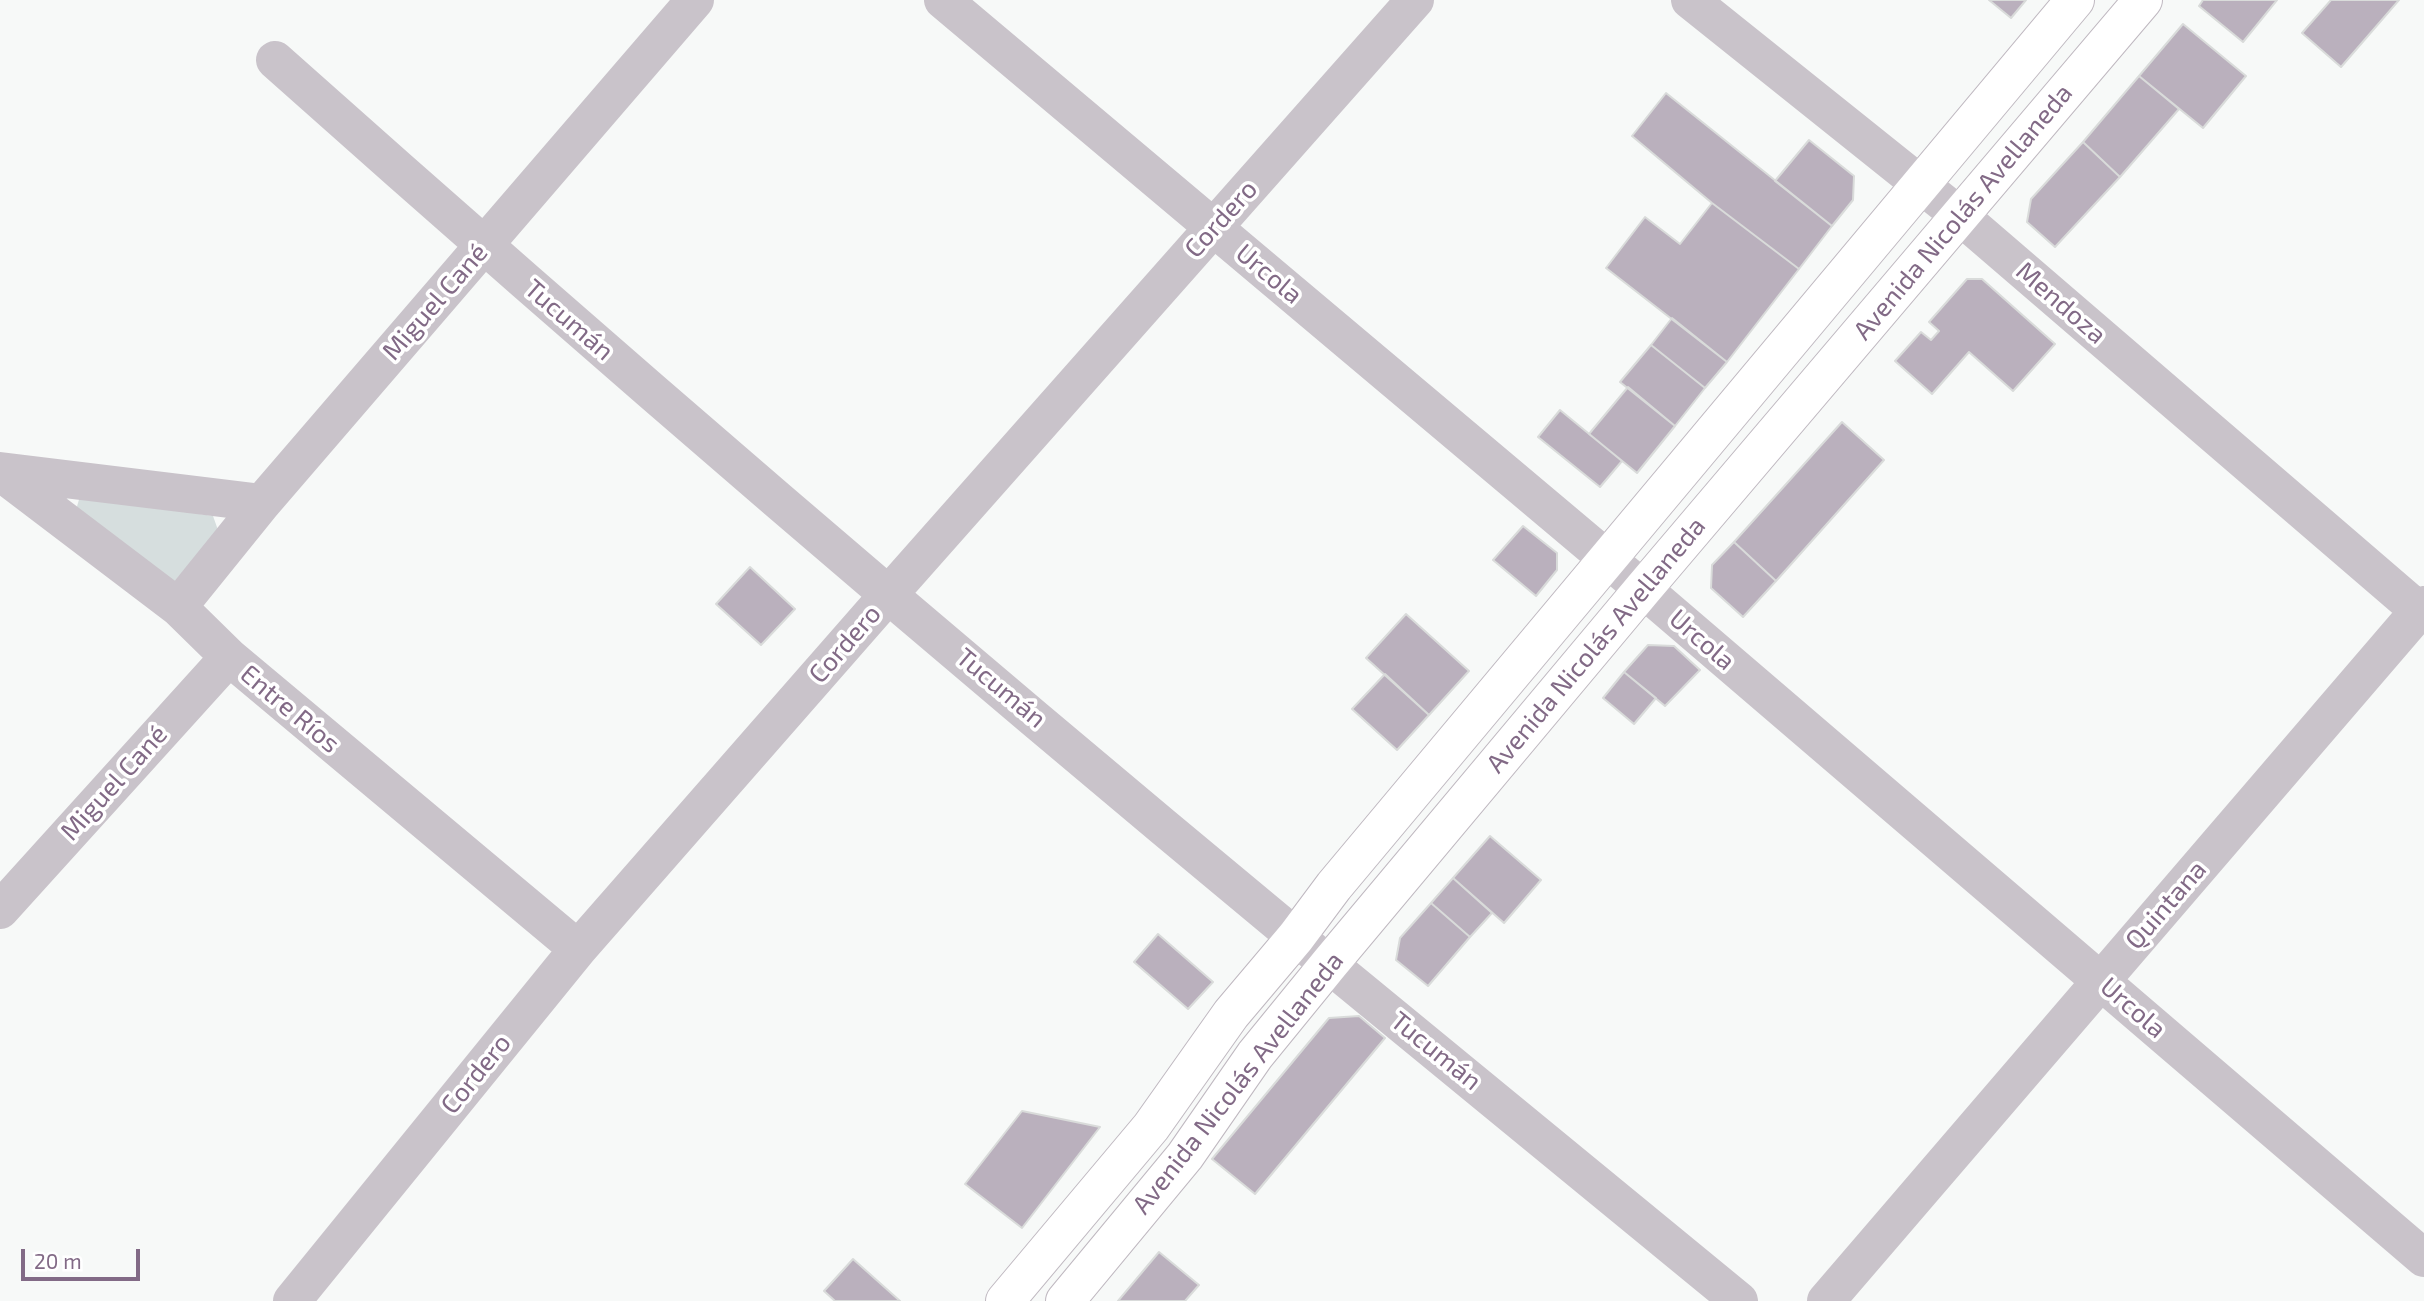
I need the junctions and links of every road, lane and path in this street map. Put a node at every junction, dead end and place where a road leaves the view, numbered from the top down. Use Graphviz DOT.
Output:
graph roads {
  1 [pos="695,0"];
  2 [pos="943,0"];
  3 [pos="1415,0"];
  4 [pos="1690,0"];
  5 [pos="2075,0"];
  6 [pos="2143,0"];
  7 [pos="275,60"];
  8 [pos="1921,184"];
  9 [pos="1960,216"];
  10 [pos="1213,227"];
  11 [pos="483,246"];
  12 [pos="0,471"];
  13 [pos="262,503"];
  14 [pos="1607,559"];
  15 [pos="1643,589"];
  16 [pos="889,594"];
  17 [pos="178,607"];
  18 [pos="2422,610"];
  19 [pos="229,657"];
  20 [pos="0,910"];
  21 [pos="1296,937"];
  22 [pos="579,949"];
  23 [pos="1330,963"];
  24 [pos="2101,980"];
  25 [pos="2424,1258"];
  26 [pos="292,1301"];
  27 [pos="1005,1301"];
  28 [pos="1065,1301"];
  29 [pos="1740,1301"];
  30 [pos="1826,1301"];
  1 -- 11 [label="street, Miguel Cané"];
  2 -- 10 [label="street, Urcola"];
  3 -- 10 [label="street, Cordero"];
  4 -- 8 [label="street, Mendoza"];
  5 -- 8 [label="main road, Avenida Nicolás Avellaneda"];
  6 -- 9 [label="main road, Avenida Nicolás Avellaneda"];
  7 -- 11 [label="street, Tucumán"];
  8 -- 9 [label="street, Mendoza"];
  8 -- 14 [label="main road, Avenida Nicolás Avellaneda"];
  9 -- 15 [label="main road, Avenida Nicolás Avellaneda"];
  9 -- 18 [label="street, Mendoza"];
  10 -- 14 [label="street, Urcola"];
  10 -- 16 [label="street, Cordero"];
  11 -- 13 [label="street, Miguel Cané"];
  11 -- 16 [label="street, Tucumán"];
  12 -- 13 [label="street, Entre Ríos"];
  12 -- 17 [label="street, Entre Ríos"];
  13 -- 17 [label="street, Miguel Cané"];
  14 -- 15 [label="street, Urcola"];
  14 -- 21 [label="main road, Avenida Nicolás Avellaneda"];
  15 -- 23 [label="main road, Avenida Nicolás Avellaneda"];
  15 -- 24 [label="street, Urcola"];
  16 -- 21 [label="street, Tucumán"];
  16 -- 22 [label="street, Cordero"];
  17 -- 19 [label="street, Entre Ríos"];
  18 -- 24 [label="street, Quintana"];
  19 -- 20 [label="street, Miguel Cané"];
  19 -- 22 [label="street, Entre Ríos"];
  21 -- 23 [label="street, Tucumán"];
  21 -- 27 [label="main road, Avenida Nicolás Avellaneda"];
  22 -- 26 [label="street, Cordero"];
  23 -- 28 [label="main road, Avenida Nicolás Avellaneda"];
  23 -- 29 [label="street, Tucumán"];
  24 -- 25 [label="street, Urcola"];
  24 -- 30 [label="street, Quintana"];
}
